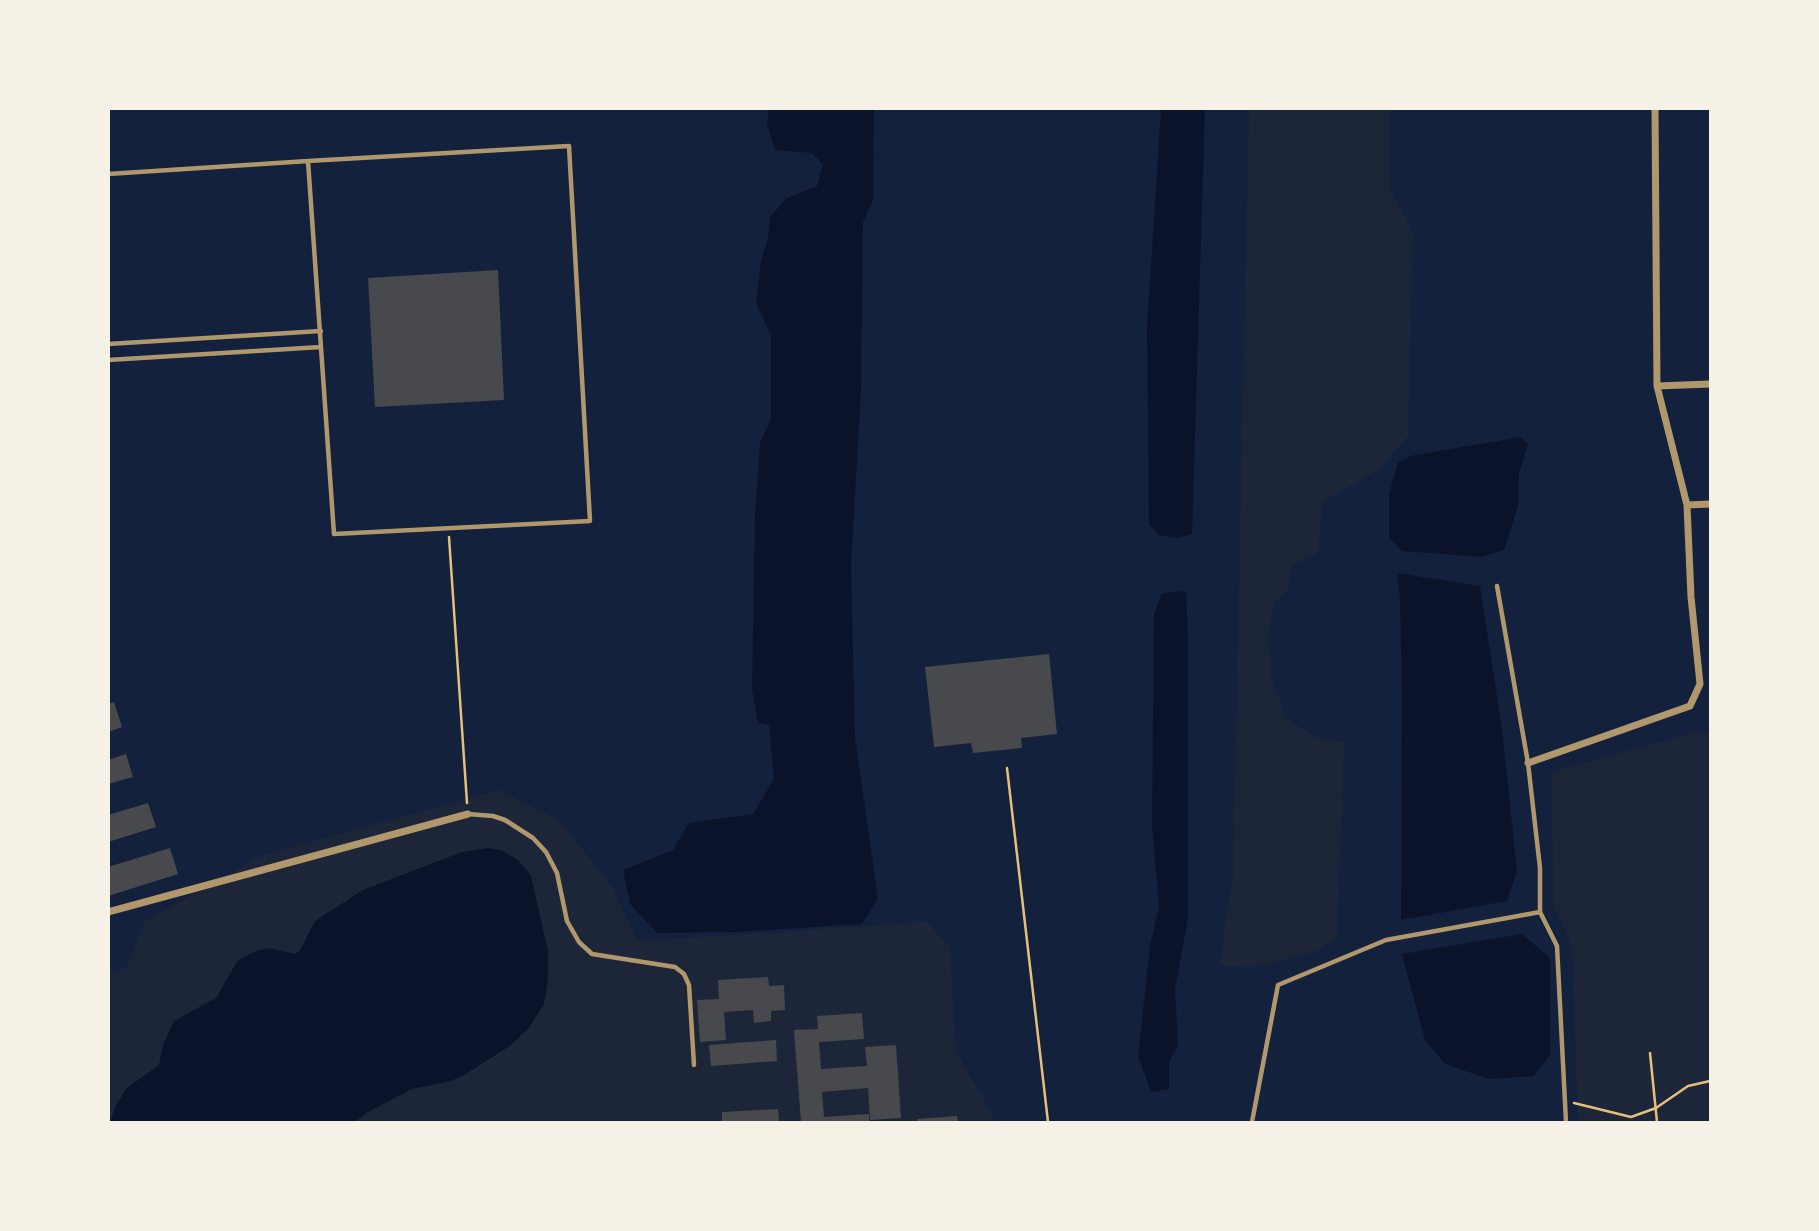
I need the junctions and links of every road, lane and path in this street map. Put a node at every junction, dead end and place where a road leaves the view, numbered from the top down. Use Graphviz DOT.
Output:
graph roads {
  1 [pos="1655,108"];
  2 [pos="308,162"];
  3 [pos="108,174"];
  4 [pos="321,331"];
  5 [pos="108,344"];
  6 [pos="321,347"];
  7 [pos="108,360"];
  8 [pos="1710,384"];
  9 [pos="1657,386"];
  10 [pos="1710,503"];
  11 [pos="1687,505"];
  12 [pos="448,527"];
  13 [pos="1497,586"];
  14 [pos="1710,683"];
  15 [pos="1700,684"];
  16 [pos="1528,763"];
  17 [pos="1007,768"];
  18 [pos="468,814"];
  19 [pos="108,912"];
  20 [pos="1540,912"];
  21 [pos="1650,1053"];
  22 [pos="694,1065"];
  23 [pos="1710,1081"];
  24 [pos="1564,1100"];
  25 [pos="1656,1108"];
  26 [pos="1048,1122"];
  27 [pos="1252,1122"];
  28 [pos="1566,1122"];
  29 [pos="1657,1122"];
  1 -- 9 [label="street"];
  2 -- 3 [label="lane"];
  2 -- 4 [label="lane"];
  2 -- 12 [label="lane"];
  4 -- 5 [label="lane"];
  4 -- 6 [label="lane"];
  6 -- 7 [label="lane"];
  6 -- 12 [label="lane"];
  8 -- 9 [label="street"];
  9 -- 11 [label="street"];
  10 -- 11 [label="street"];
  11 -- 15 [label="street"];
  12 -- 18 [label="path"];
  13 -- 16 [label="lane"];
  14 -- 15 [label="street"];
  15 -- 16 [label="street"];
  16 -- 20 [label="lane"];
  17 -- 26 [label="path"];
  18 -- 19 [label="street"];
  18 -- 22 [label="lane"];
  20 -- 24 [label="lane"];
  20 -- 27 [label="lane"];
  21 -- 25 [label="path"];
  23 -- 25 [label="path"];
  24 -- 25 [label="path"];
  24 -- 28 [label="lane"];
  25 -- 29 [label="path"];
}
